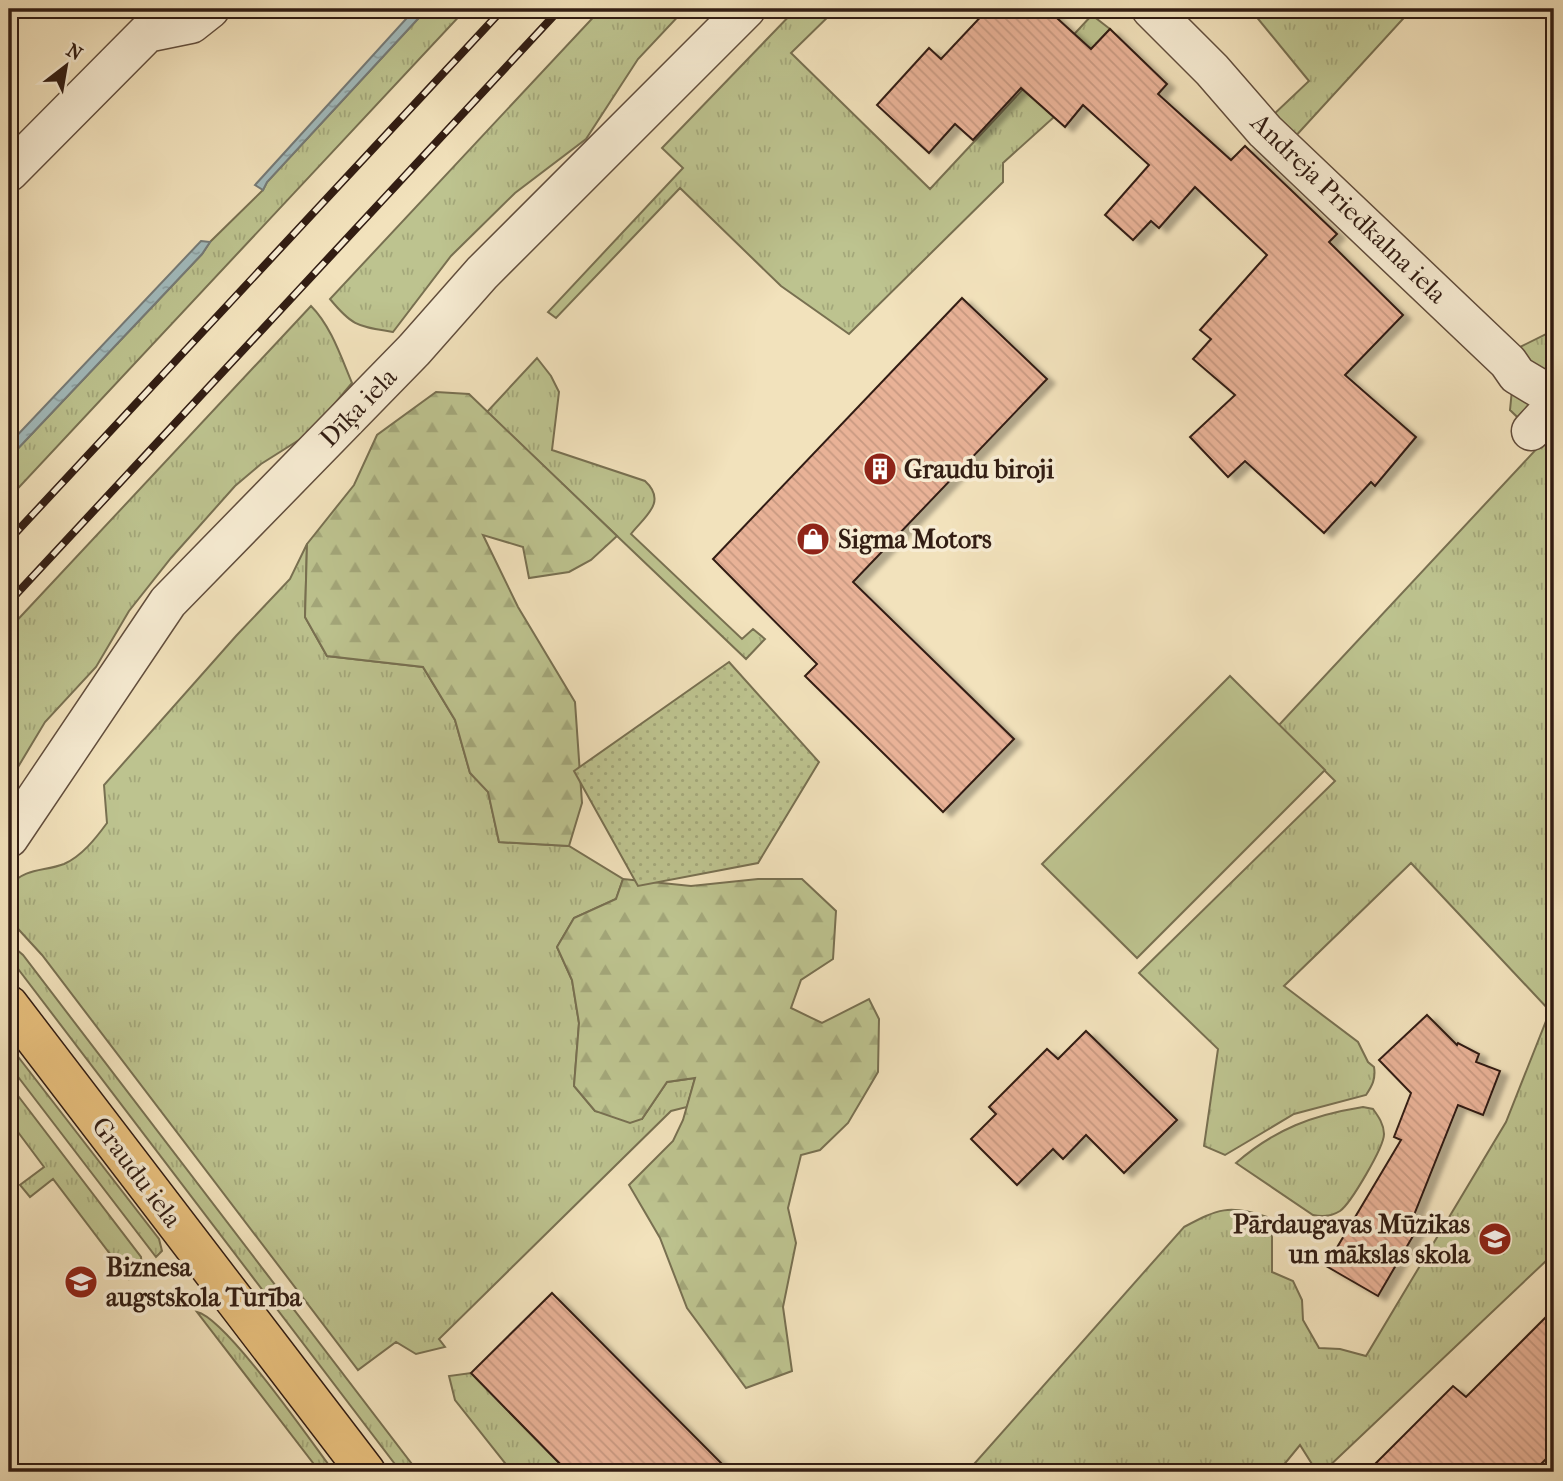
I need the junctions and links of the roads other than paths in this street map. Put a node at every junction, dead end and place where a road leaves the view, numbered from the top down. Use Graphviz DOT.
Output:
graph roads {
  1 [pos="209,9"];
  2 [pos="746,9"];
  3 [pos="1152,9"];
  4 [pos="140,21"];
  5 [pos="9,172"];
  6 [pos="1554,397"];
  7 [pos="9,838"];
  8 [pos="9,1005"];
  9 [pos="366,1472"];
  1 -- 4 [label="street"];
  2 -- 7 [label="street, Dīķa iela"];
  3 -- 6 [label="street, Andreja Priedkalna iela"];
  4 -- 5 [label="street"];
  8 -- 9 [label="main road, Graudu iela"];
}
